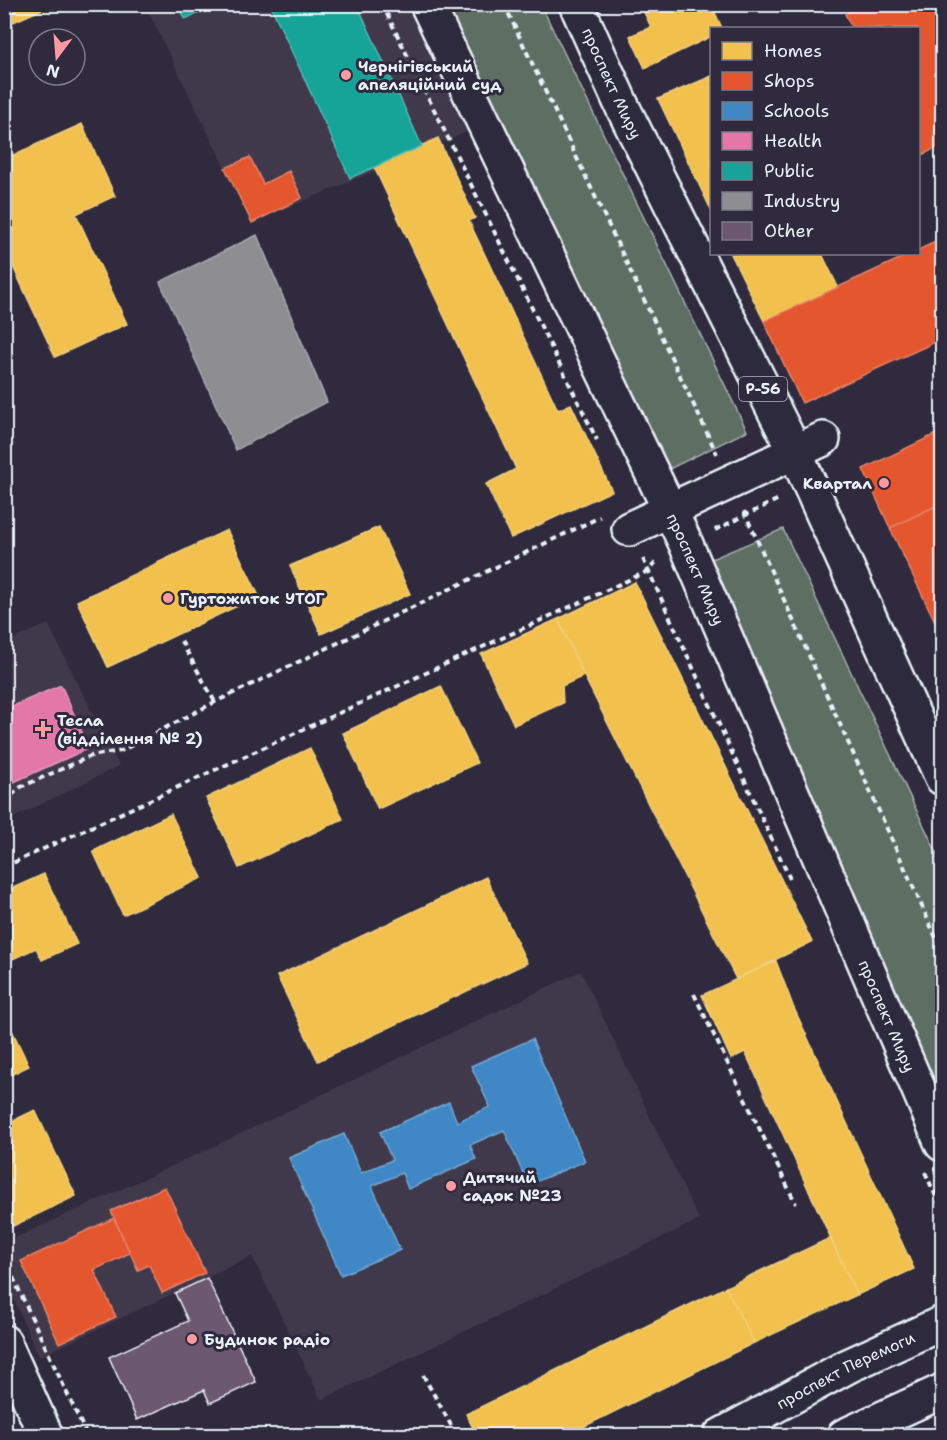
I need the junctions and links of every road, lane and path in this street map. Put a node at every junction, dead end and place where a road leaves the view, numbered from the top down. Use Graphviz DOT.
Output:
graph roads {
  1 [pos="382,4"];
  2 [pos="427,4"];
  3 [pos="504,4"];
  4 [pos="576,4"];
  5 [pos="809,446"];
  6 [pos="601,448"];
  7 [pos="716,451"];
  8 [pos="788,494"];
  9 [pos="669,511"];
  10 [pos="746,515"];
  11 [pos="619,521"];
  12 [pos="707,534"];
  13 [pos="648,571"];
  14 [pos="181,641"];
  15 [pos="215,702"];
  16 [pos="942,778"];
  17 [pos="4,802"];
  18 [pos="4,867"];
  19 [pos="942,951"];
  20 [pos="694,994"];
  21 [pos="942,1144"];
  22 [pos="939,1201"];
  23 [pos="796,1204"];
  24 [pos="942,1210"];
  25 [pos="4,1258"];
  26 [pos="942,1323"];
  27 [pos="4,1342"];
  28 [pos="423,1374"];
  29 [pos="942,1391"];
  30 [pos="849,1433"];
  31 [pos="46,1436"];
  32 [pos="87,1436"];
  33 [pos="457,1436"];
  34 [pos="720,1436"];
  35 [pos="900,1436"];
  1 -- 6 [label="path"];
  2 -- 9 [label="main road, проспект Миру"];
  3 -- 7 [label="path"];
  4 -- 5 [label="main road, проспект Миру / Р-56"];
  5 -- 9 [label="main road"];
  5 -- 16 [label="main road, проспект Миру / Р-56"];
  8 -- 10 [label="path"];
  9 -- 11 [label="main road"];
  9 -- 21 [label="main road, проспект Миру"];
  10 -- 12 [label="path"];
  10 -- 19 [label="path"];
  11 -- 15 [label="path"];
  13 -- 18 [label="path"];
  14 -- 15 [label="path"];
  15 -- 17 [label="path"];
  20 -- 23 [label="path"];
  22 -- 24 [label="path"];
  25 -- 32 [label="path"];
  26 -- 34 [label="main road, проспект Перемоги"];
  27 -- 31 [label="main road"];
  28 -- 33 [label="path"];
  29 -- 30 [label="main road"];
  30 -- 35 [label="main road"];
}
